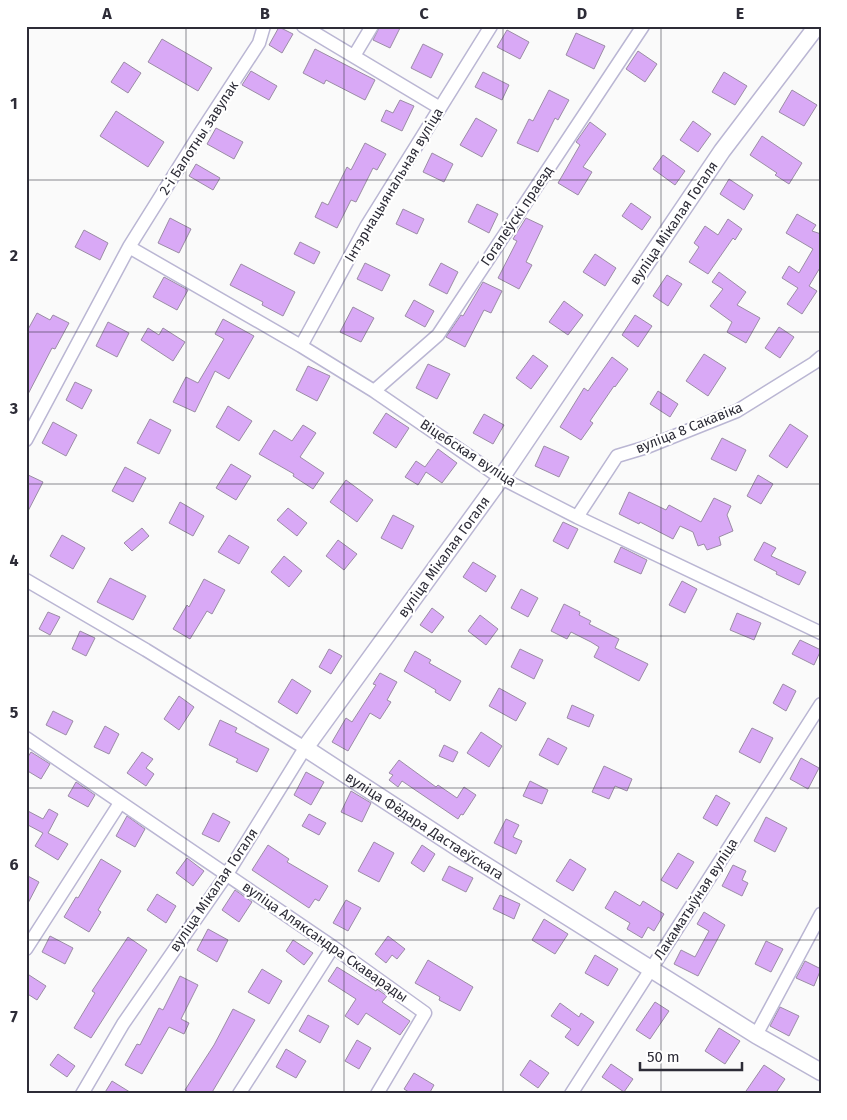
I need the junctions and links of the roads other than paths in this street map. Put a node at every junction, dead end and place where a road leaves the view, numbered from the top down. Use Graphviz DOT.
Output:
graph roads {
  1 [pos="264,26"];
  2 [pos="303,26"];
  3 [pos="372,26"];
  4 [pos="491,26"];
  5 [pos="643,26"];
  6 [pos="817,26"];
  7 [pos="354,56"];
  8 [pos="440,108"];
  9 [pos="129,247"];
  10 [pos="301,346"];
  11 [pos="821,356"];
  12 [pos="374,391"];
  13 [pos="26,440"];
  14 [pos="501,478"];
  15 [pos="577,517"];
  16 [pos="26,580"];
  17 [pos="821,633"];
  18 [pos="821,704"];
  19 [pos="26,738"];
  20 [pos="305,748"];
  21 [pos="120,803"];
  22 [pos="227,874"];
  23 [pos="821,914"];
  24 [pos="333,947"];
  25 [pos="26,949"];
  26 [pos="652,968"];
  27 [pos="756,1035"];
  28 [pos="821,1072"];
  29 [pos="82,1094"];
  30 [pos="240,1094"];
  31 [pos="377,1094"];
  32 [pos="570,1094"];
  1 -- 9 [label="street, 2-і Балотны завулак"];
  2 -- 7 [label="street"];
  3 -- 7 [label="street"];
  4 -- 8 [label="street, Інтэрнацыянальная вуліца"];
  5 -- 12 [label="street, Гогалеўскі праезд"];
  6 -- 14 [label="street, вуліца Мікалая Гогаля"];
  7 -- 8 [label="street"];
  8 -- 10 [label="street, Інтэрнацыянальная вуліца"];
  9 -- 10 [label="street, Віцебская вуліца"];
  9 -- 13 [label="street"];
  10 -- 12 [label="street, Віцебская вуліца"];
  11 -- 15 [label="street, вуліца 8 Сакавіка"];
  12 -- 14 [label="street, Віцебская вуліца"];
  14 -- 15 [label="street, Віцебская вуліца"];
  14 -- 20 [label="street, вуліца Мікалая Гогаля"];
  15 -- 17 [label="street, Віцебская вуліца"];
  16 -- 20 [label="street, вуліца Фёдара Дастаеўскага"];
  18 -- 26 [label="street, Лакаматыўная вуліца"];
  19 -- 21 [label="street, вуліца Аляксандра Скаварады"];
  20 -- 22 [label="street, вуліца Мікалая Гогаля"];
  20 -- 26 [label="street, вуліца Фёдара Дастаеўскага"];
  21 -- 22 [label="street, вуліца Аляксандра Скаварады"];
  21 -- 25 [label="street"];
  22 -- 24 [label="street, вуліца Аляксандра Скаварады"];
  22 -- 29 [label="street, вуліца Мікалая Гогаля"];
  23 -- 27 [label="street"];
  24 -- 30 [label="street"];
  24 -- 31 [label="street, вуліца Аляксандра Скаварады"];
  26 -- 27 [label="street, вуліца Фёдара Дастаеўскага"];
  26 -- 32 [label="street, Лакаматыўная вуліца"];
  27 -- 28 [label="street, вуліца Фёдара Дастаеўскага"];
}
